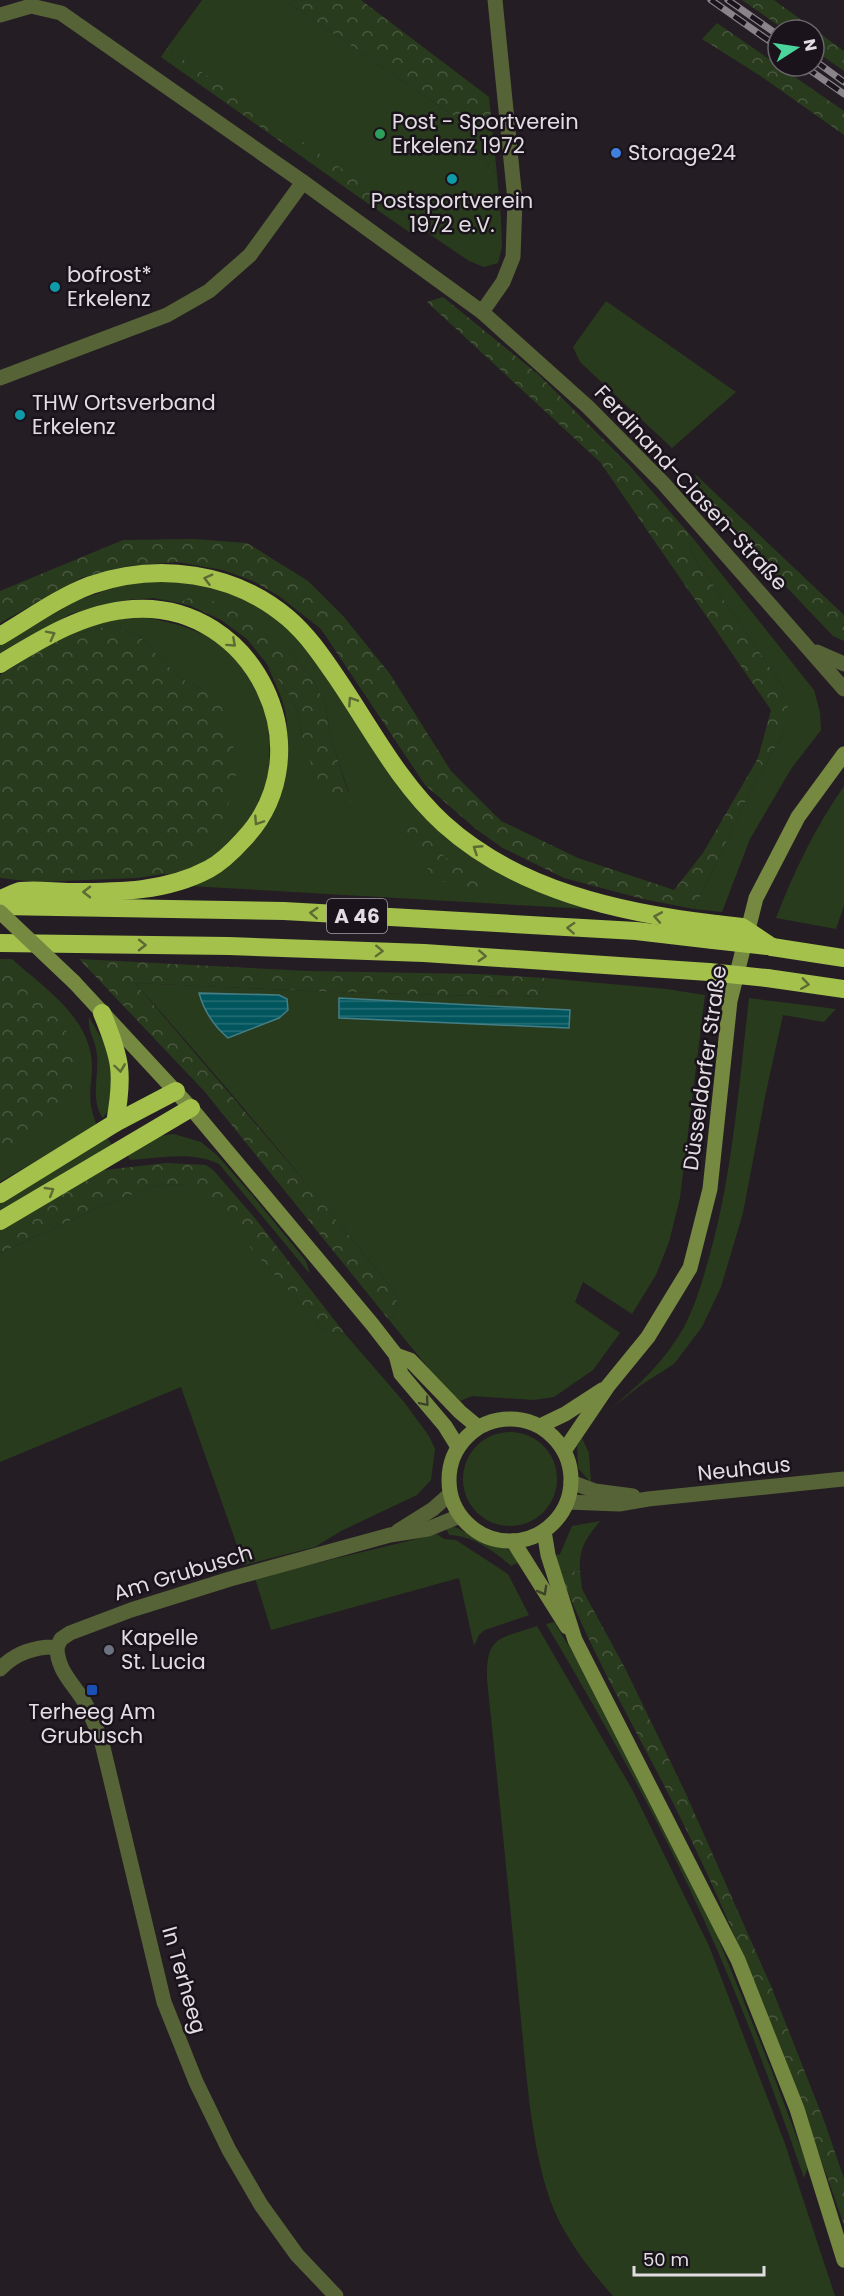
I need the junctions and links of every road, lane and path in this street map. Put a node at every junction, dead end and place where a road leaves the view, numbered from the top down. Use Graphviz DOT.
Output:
graph roads {
  1 [pos="495,0"];
  2 [pos="0,15"];
  3 [pos="303,182"];
  4 [pos="482,312"];
  5 [pos="0,378"];
  6 [pos="0,636"];
  7 [pos="811,649"];
  8 [pos="0,664"];
  9 [pos="844,664"];
  10 [pos="844,689"];
  11 [pos="844,754"];
  12 [pos="0,899"];
  13 [pos="0,906"];
  14 [pos="0,912"];
  15 [pos="715,932"];
  16 [pos="0,943"];
  17 [pos="844,958"];
  18 [pos="844,989"];
  19 [pos="102,1013"];
  20 [pos="176,1091"];
  21 [pos="190,1108"];
  22 [pos="115,1124"];
  23 [pos="0,1194"];
  24 [pos="0,1221"];
  25 [pos="396,1355"];
  26 [pos="608,1386"];
  27 [pos="540,1426"];
  28 [pos="478,1427"];
  29 [pos="458,1447"];
  30 [pos="564,1451"];
  31 [pos="844,1479"];
  32 [pos="571,1482"];
  33 [pos="450,1494"];
  34 [pos="648,1499"];
  35 [pos="567,1502"];
  36 [pos="460,1516"];
  37 [pos="544,1531"];
  38 [pos="390,1535"];
  39 [pos="513,1541"];
  40 [pos="576,1640"];
  41 [pos="57,1647"];
  42 [pos="0,1669"];
  43 [pos="844,2260"];
  44 [pos="336,2296"];
  1 -- 4 [label="street"];
  2 -- 3 [label="street, Ferdinand-Clasen-Straße"];
  3 -- 4 [label="street, Ferdinand-Clasen-Straße"];
  3 -- 5 [label="street"];
  4 -- 7 [label="street, Ferdinand-Clasen-Straße"];
  15 -- 6 [label="highway, one-way"];
  7 -- 9 [label="street, Ferdinand-Clasen-Straße"];
  7 -- 10 [label="street, Ferdinand-Clasen-Straße"];
  8 -- 12 [label="highway, one-way"];
  11 -- 26 [label="main road, Düsseldorfer Straße"];
  15 -- 13 [label="highway, A 46, one-way"];
  14 -- 19 [label="main road, bridge"];
  15 -- 17 [label="highway, bridge"];
  16 -- 18 [label="highway, A 46, one-way, bridge"];
  19 -- 20 [label="main road"];
  19 -- 22 [label="highway, one-way"];
  20 -- 21 [label="main road"];
  20 -- 22 [label="highway"];
  24 -- 21 [label="highway, one-way"];
  21 -- 25 [label="main road"];
  22 -- 23 [label="highway"];
  25 -- 28 [label="main road"];
  25 -- 29 [label="main road, one-way"];
  26 -- 27 [label="main road, Düsseldorfer Straße"];
  26 -- 30 [label="main road, Düsseldorfer Straße"];
  27 -- 28 [label="main road"];
  27 -- 30 [label="main road"];
  28 -- 29 [label="main road"];
  29 -- 33 [label="main road"];
  30 -- 32 [label="main road"];
  31 -- 34 [label="street, Neuhaus"];
  32 -- 34 [label="street, Neuhaus"];
  32 -- 35 [label="main road"];
  33 -- 36 [label="main road"];
  33 -- 38 [label="street, Am Grubusch"];
  34 -- 35 [label="street, Neuhaus"];
  35 -- 37 [label="main road"];
  36 -- 38 [label="street, Am Grubusch"];
  36 -- 39 [label="main road"];
  37 -- 39 [label="main road"];
  37 -- 40 [label="main road"];
  38 -- 41 [label="street, Am Grubusch"];
  39 -- 40 [label="main road, one-way"];
  40 -- 43 [label="main road"];
  41 -- 42 [label="street, Am Grubusch"];
  41 -- 44 [label="street, In Terheeg"];
}
